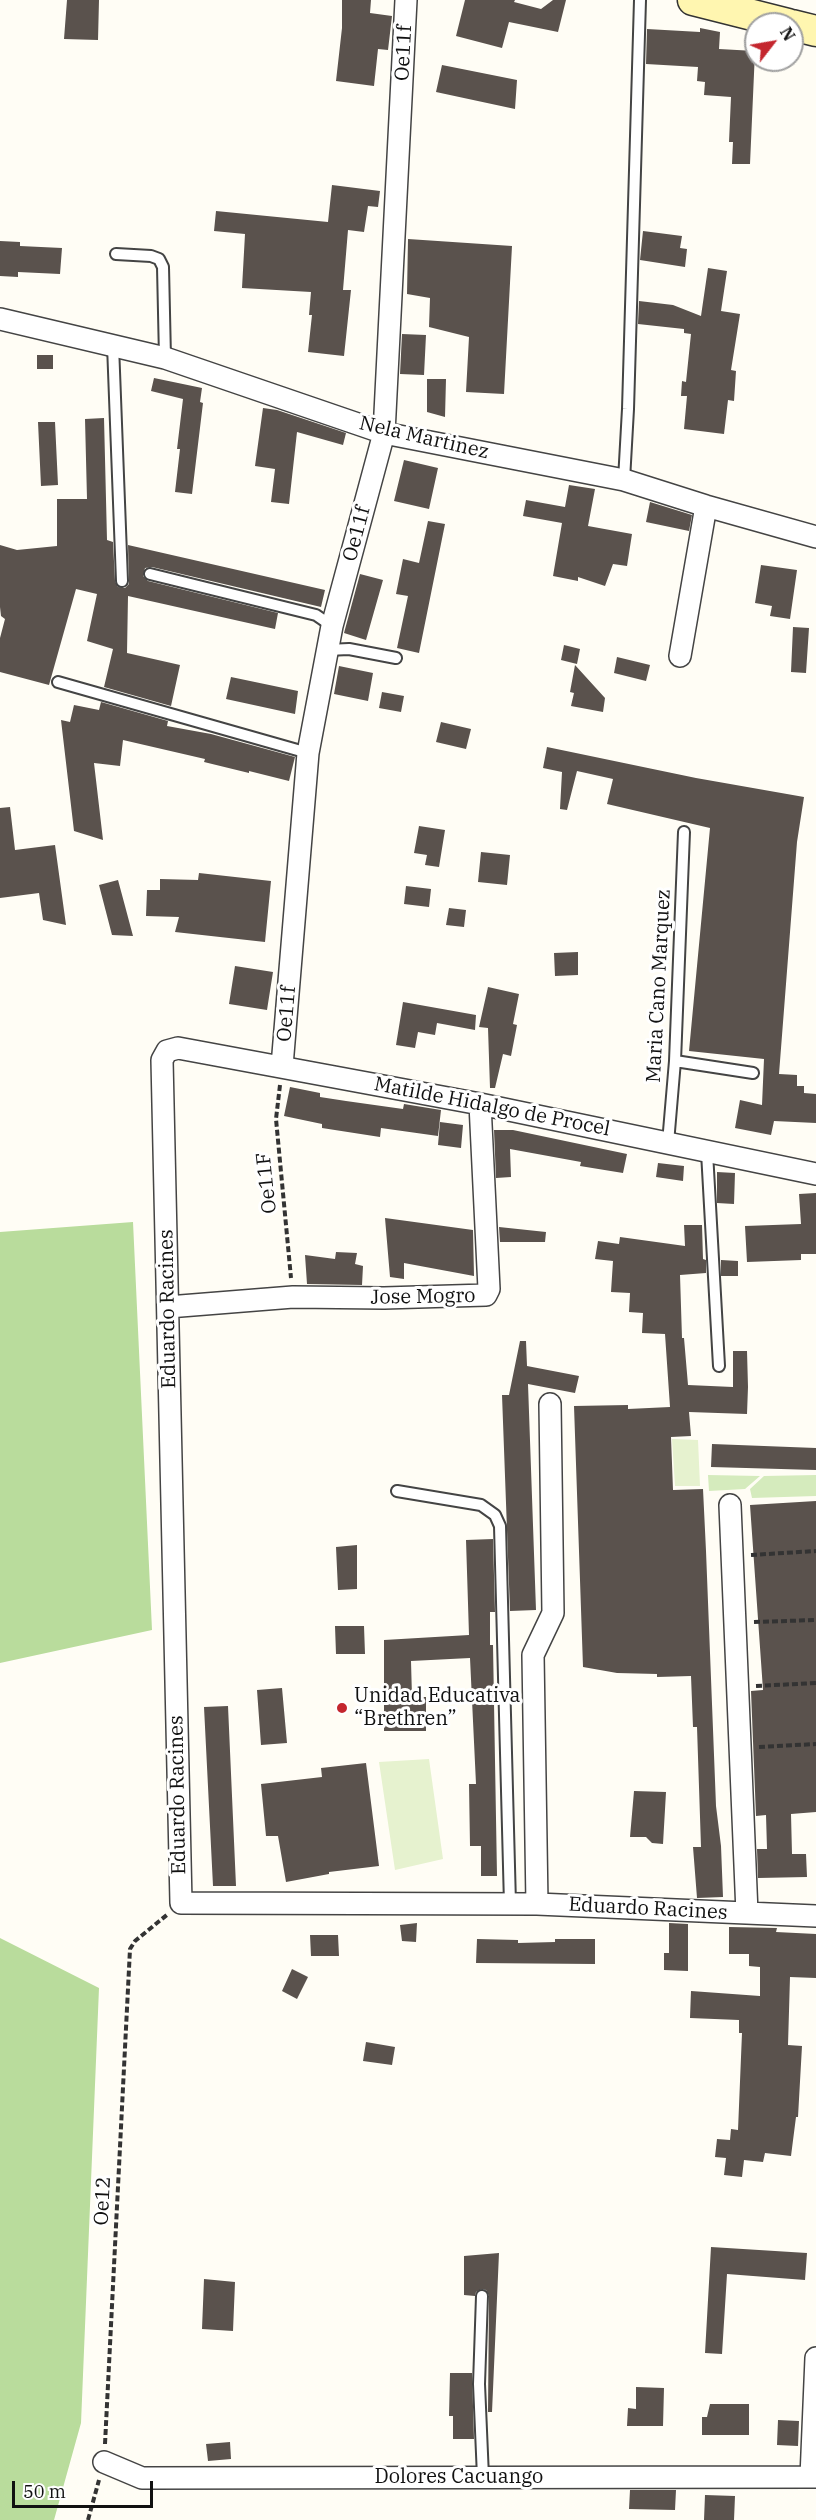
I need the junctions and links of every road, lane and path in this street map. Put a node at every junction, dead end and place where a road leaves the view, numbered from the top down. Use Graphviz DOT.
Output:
graph roads {
  1 [pos="406,0"];
  2 [pos="640,0"];
  3 [pos="693,0"];
  4 [pos="744,13"];
  5 [pos="116,254"];
  6 [pos="0,319"];
  7 [pos="113,345"];
  8 [pos="165,358"];
  9 [pos="384,433"];
  10 [pos="624,480"];
  11 [pos="706,506"];
  12 [pos="816,537"];
  13 [pos="150,573"];
  14 [pos="122,581"];
  15 [pos="332,626"];
  16 [pos="327,650"];
  17 [pos="680,656"];
  18 [pos="396,658"];
  19 [pos="58,682"];
  20 [pos="308,753"];
  21 [pos="684,831"];
  22 [pos="166,1051"];
  23 [pos="675,1061"];
  24 [pos="282,1066"];
  25 [pos="753,1073"];
  26 [pos="480,1104"];
  27 [pos="668,1143"];
  28 [pos="707,1152"];
  29 [pos="816,1174"];
  30 [pos="293,1297"];
  31 [pos="168,1307"];
  32 [pos="719,1366"];
  33 [pos="550,1404"];
  34 [pos="397,1491"];
  35 [pos="730,1505"];
  36 [pos="816,1551"];
  37 [pos="733,1556"];
  38 [pos="816,1620"];
  39 [pos="735,1623"];
  40 [pos="816,1683"];
  41 [pos="738,1687"];
  42 [pos="816,1744"];
  43 [pos="740,1748"];
  44 [pos="181,1903"];
  45 [pos="510,1904"];
  46 [pos="537,1904"];
  47 [pos="747,1913"];
  48 [pos="816,1916"];
  49 [pos="482,2296"];
  50 [pos="816,2358"];
  51 [pos="104,2462"];
  52 [pos="483,2477"];
  53 [pos="814,2477"];
  54 [pos="88,2520"];
  1 -- 9 [label="street, Oe11f"];
  2 -- 10 [label="lane"];
  3 -- 4 [label="street"];
  5 -- 8 [label="lane"];
  6 -- 7 [label="street, Nela Martinez"];
  7 -- 8 [label="street, Nela Martinez"];
  7 -- 14 [label="lane"];
  8 -- 9 [label="street, Nela Martinez"];
  9 -- 10 [label="street, Nela Martinez"];
  9 -- 15 [label="street, Oe11f"];
  10 -- 11 [label="street, Nela Martinez"];
  11 -- 12 [label="street, Nela Martinez"];
  11 -- 17 [label="street"];
  13 -- 15 [label="lane"];
  15 -- 16 [label="street, Oe11f"];
  16 -- 18 [label="lane"];
  16 -- 20 [label="street, Oe11f"];
  19 -- 20 [label="lane"];
  20 -- 24 [label="street, Oe11f"];
  21 -- 23 [label="lane, Maria Cano Marquez"];
  22 -- 24 [label="street, Matilde Hidalgo de Procel"];
  22 -- 31 [label="street, Eduardo Racines"];
  23 -- 25 [label="lane"];
  23 -- 27 [label="lane, Maria Cano Marquez"];
  24 -- 26 [label="street, Matilde Hidalgo de Procel"];
  24 -- 30 [label="path, Oe11F"];
  26 -- 27 [label="street, Matilde Hidalgo de Procel"];
  26 -- 30 [label="street, Jose Mogro"];
  27 -- 28 [label="street, Matilde Hidalgo de Procel"];
  28 -- 29 [label="street, Matilde Hidalgo de Procel"];
  28 -- 32 [label="lane"];
  30 -- 31 [label="street, Jose Mogro"];
  31 -- 44 [label="street, Eduardo Racines"];
  33 -- 46 [label="street"];
  34 -- 45 [label="lane"];
  35 -- 37 [label="street"];
  36 -- 37 [label="path"];
  37 -- 39 [label="street"];
  38 -- 39 [label="path"];
  39 -- 41 [label="street"];
  40 -- 41 [label="path"];
  41 -- 43 [label="street"];
  42 -- 43 [label="path"];
  43 -- 47 [label="street"];
  44 -- 45 [label="street, Eduardo Racines"];
  44 -- 51 [label="path, Oe12"];
  45 -- 46 [label="street, Eduardo Racines"];
  46 -- 47 [label="street, Eduardo Racines"];
  47 -- 48 [label="street, Eduardo Racines"];
  49 -- 52 [label="lane"];
  50 -- 53 [label="street"];
  51 -- 52 [label="street, Dolores Cacuango"];
  51 -- 54 [label="path, Oe12"];
  52 -- 53 [label="street, Dolores Cacuango"];
}
